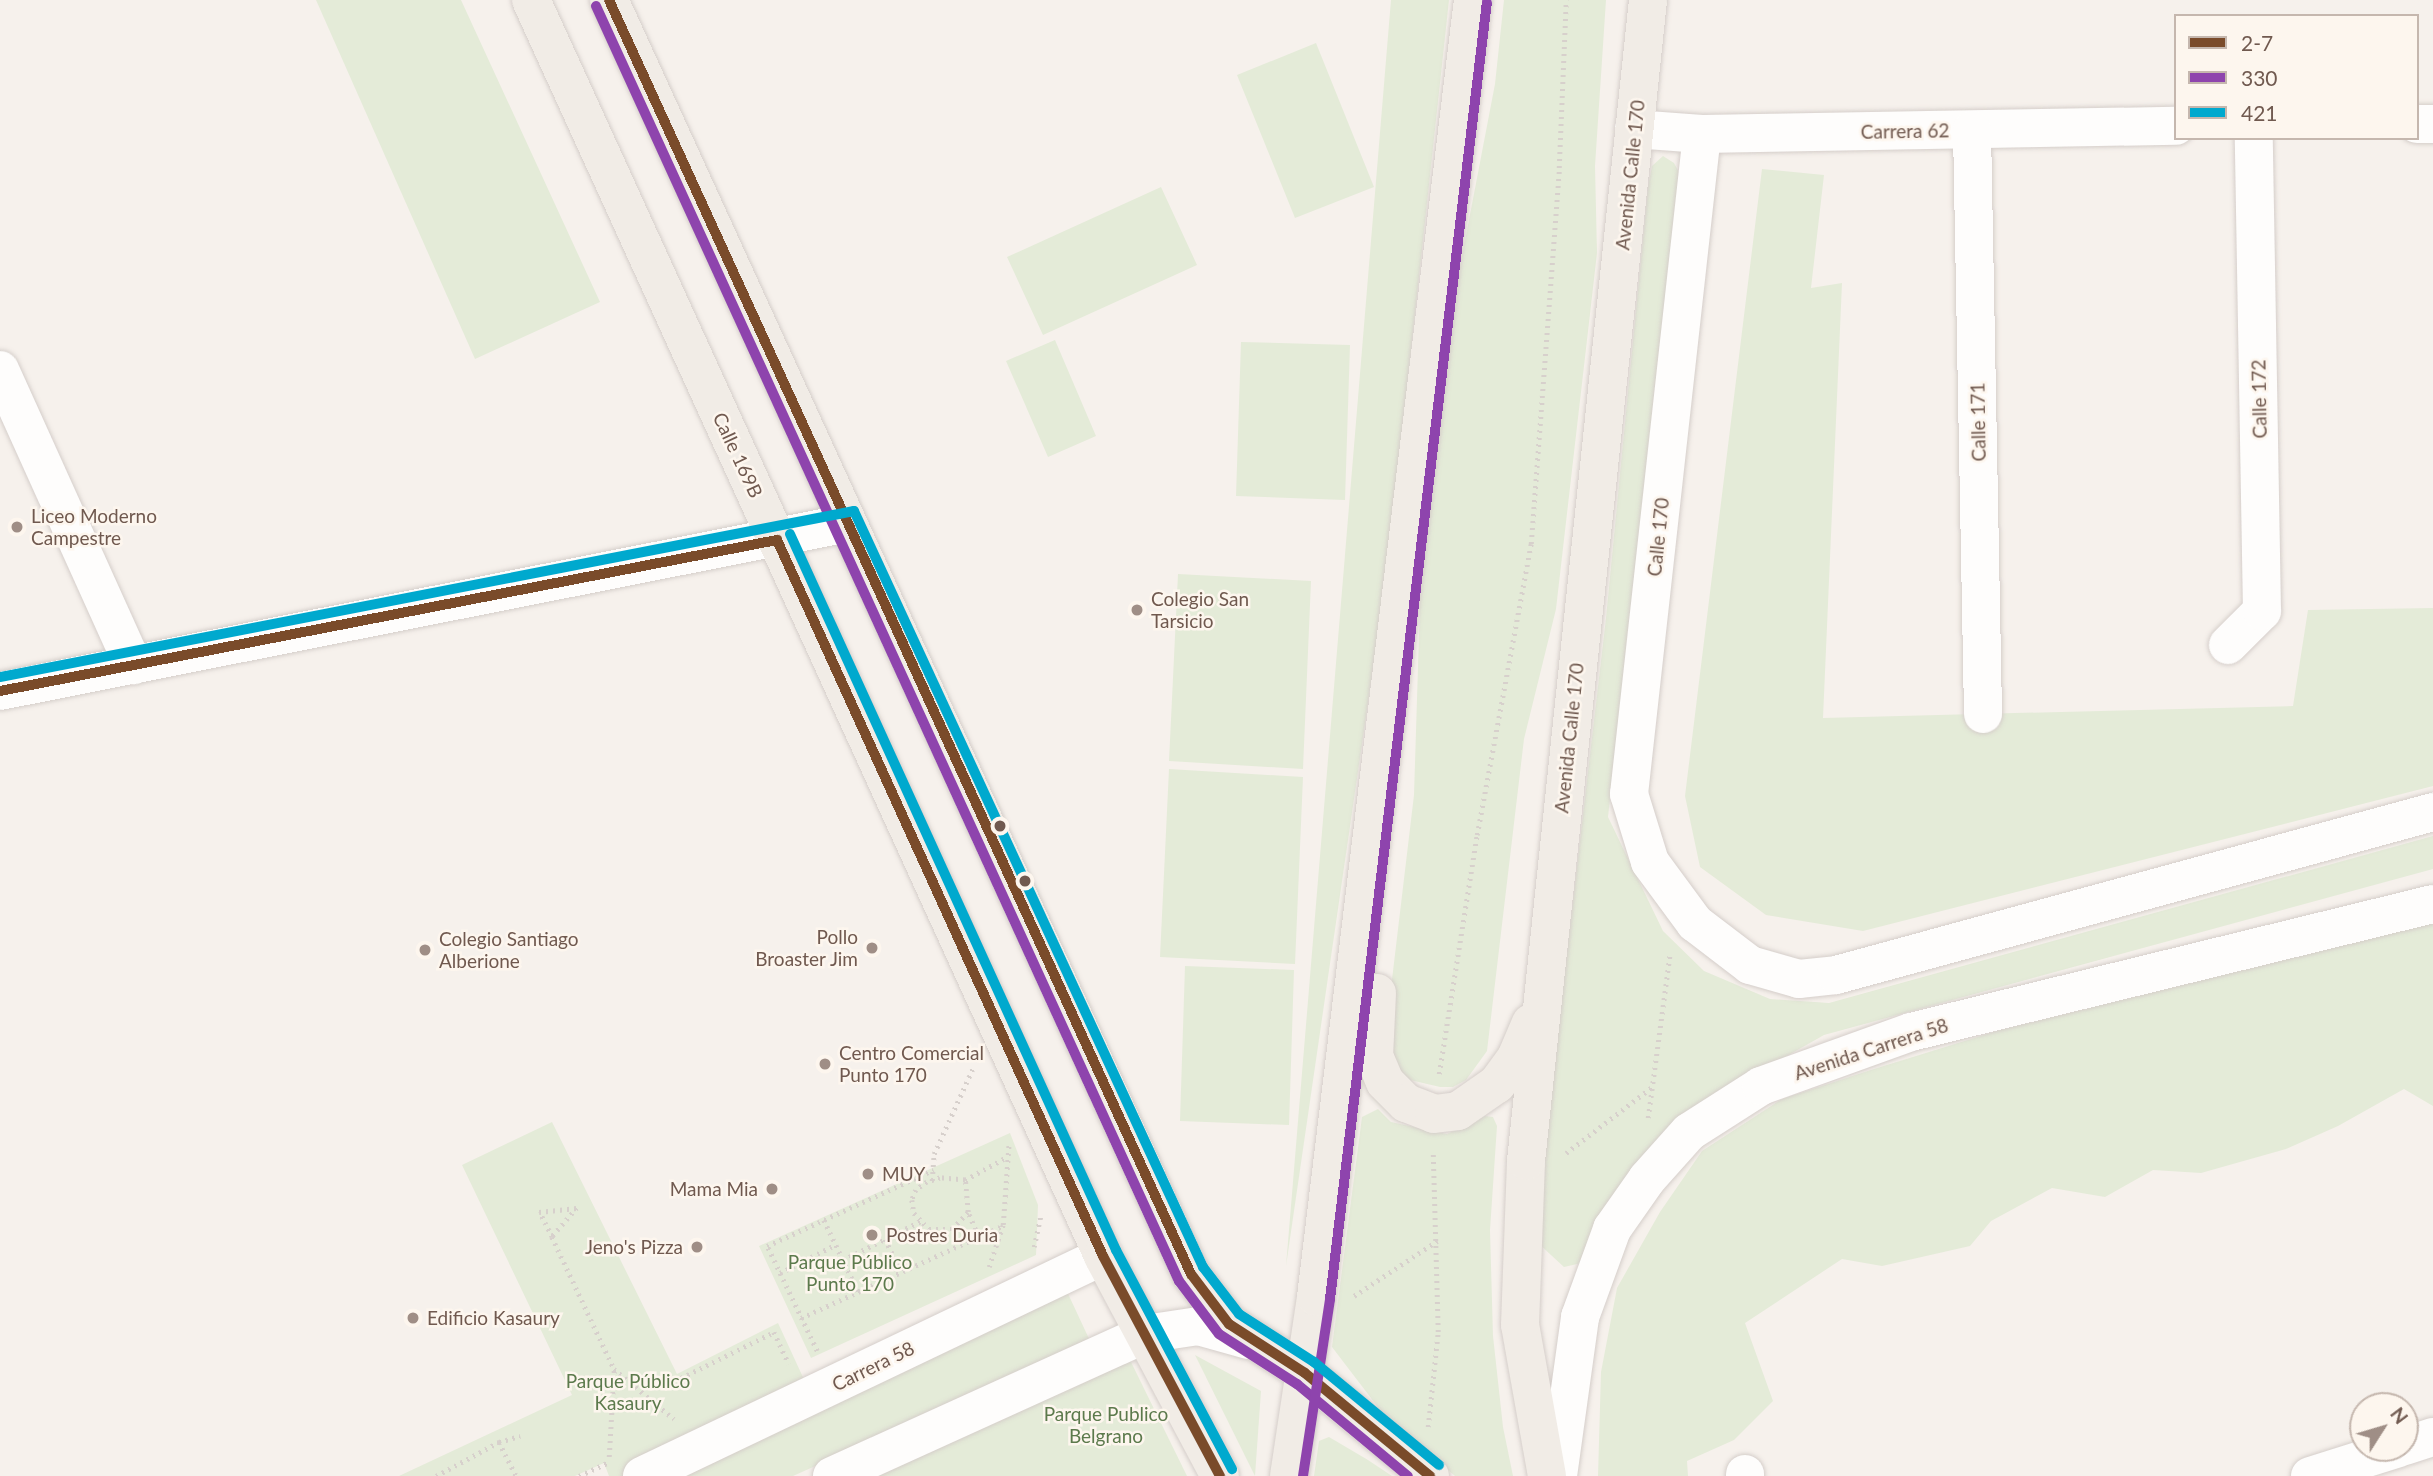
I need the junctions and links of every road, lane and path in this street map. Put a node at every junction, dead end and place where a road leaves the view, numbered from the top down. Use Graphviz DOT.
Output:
graph roads {
  1 [pos="531,0"];
  2 [pos="609,0"];
  3 [pos="1473,0"];
  4 [pos="1566,0"];
  5 [pos="1640,0"];
  6 [pos="1648,0"];
  7 [pos="1640,75"];
  8 [pos="2174,126"];
  9 [pos="1634,130"];
  10 [pos="1972,130"];
  11 [pos="1702,134"];
  12 [pos="2254,140"];
  13 [pos="0,370"];
  14 [pos="848,523"];
  15 [pos="777,540"];
  16 [pos="2228,645"];
  17 [pos="133,665"];
  18 [pos="1393,670"];
  19 [pos="0,691"];
  20 [pos="1983,714"];
  21 [pos="2433,812"];
  22 [pos="2433,904"];
  23 [pos="1683,936"];
  24 [pos="1541,999"];
  25 [pos="980,1052"];
  26 [pos="1652,1087"];
  27 [pos="1434,1114"];
  28 [pos="1646,1132"];
  29 [pos="1010,1136"];
  30 [pos="1561,1156"];
  31 [pos="1005,1157"];
  32 [pos="933,1171"];
  33 [pos="965,1180"];
  34 [pos="932,1181"];
  35 [pos="968,1212"];
  36 [pos="824,1220"];
  37 [pos="921,1221"];
  38 [pos="978,1236"];
  39 [pos="552,1237"];
  40 [pos="885,1239"];
  41 [pos="1438,1241"];
  42 [pos="835,1245"];
  43 [pos="1104,1256"];
  44 [pos="843,1260"];
  45 [pos="901,1270"];
  46 [pos="780,1273"];
  47 [pos="858,1291"];
  48 [pos="1345,1302"];
  49 [pos="801,1318"];
  50 [pos="1145,1334"];
  51 [pos="1248,1340"];
  52 [pos="821,1361"];
  53 [pos="614,1369"];
  54 [pos="794,1373"];
  55 [pos="1305,1373"];
  56 [pos="681,1378"];
  57 [pos="683,1427"];
  58 [pos="520,1436"];
  59 [pos="499,1442"];
  60 [pos="2354,1462"];
  61 [pos="625,1469"];
  62 [pos="1426,1472"];
  63 [pos="436,1476"];
  64 [pos="516,1476"];
  65 [pos="832,1476"];
  66 [pos="1220,1476"];
  67 [pos="1289,1476"];
  68 [pos="1547,1476"];
  69 [pos="1558,1476"];
  70 [pos="2310,1476"];
  1 -- 15 [label="main road, Calle 169B"];
  2 -- 14 [label="main road"];
  3 -- 18 [label="main road"];
  4 -- 27 [label="path"];
  5 -- 7 [label="main road"];
  6 -- 7 [label="main road, Avenida Calle 170"];
  7 -- 9 [label="main road, Avenida Calle 170"];
  8 -- 10 [label="street, Carrera 62"];
  9 -- 11 [label="street, Carrera 62"];
  9 -- 24 [label="main road, Avenida Calle 170"];
  10 -- 11 [label="street, Carrera 62"];
  10 -- 20 [label="street, Calle 171"];
  11 -- 23 [label="street, Calle 170"];
  12 -- 16 [label="street, Calle 172"];
  13 -- 17 [label="street"];
  14 -- 15 [label="street"];
  14 -- 51 [label="main road"];
  15 -- 17 [label="street"];
  15 -- 43 [label="main road, Calle 169B"];
  17 -- 19 [label="street"];
  18 -- 27 [label="main road"];
  18 -- 55 [label="main road"];
  21 -- 23 [label="street"];
  22 -- 69 [label="street, Avenida Carrera 58"];
  23 -- 26 [label="path"];
  24 -- 27 [label="main road"];
  24 -- 68 [label="main road, Avenida Calle 170"];
  25 -- 32 [label="path"];
  26 -- 28 [label="path"];
  26 -- 30 [label="path"];
  27 -- 41 [label="path"];
  29 -- 31 [label="path"];
  31 -- 33 [label="path"];
  31 -- 38 [label="path"];
  32 -- 34 [label="path"];
  32 -- 36 [label="path"];
  33 -- 34 [label="path"];
  33 -- 35 [label="path"];
  34 -- 37 [label="path"];
  35 -- 37 [label="path"];
  35 -- 38 [label="path"];
  36 -- 42 [label="path"];
  36 -- 46 [label="path"];
  37 -- 40 [label="path"];
  38 -- 45 [label="path"];
  39 -- 39 [label="path"];
  39 -- 53 [label="path"];
  40 -- 44 [label="path"];
  40 -- 45 [label="path"];
  41 -- 48 [label="path"];
  41 -- 62 [label="path"];
  42 -- 44 [label="path"];
  42 -- 46 [label="path"];
  43 -- 50 [label="main road, Calle 169B"];
  43 -- 61 [label="street, Carrera 58"];
  44 -- 47 [label="path"];
  45 -- 47 [label="path"];
  46 -- 49 [label="path"];
  47 -- 49 [label="path"];
  49 -- 52 [label="path"];
  50 -- 51 [label="street"];
  50 -- 65 [label="street"];
  50 -- 66 [label="main road, Calle 169B"];
  51 -- 55 [label="main road"];
  53 -- 57 [label="path"];
  53 -- 61 [label="path"];
  54 -- 56 [label="path"];
  55 -- 62 [label="main road"];
  55 -- 67 [label="main road"];
  58 -- 59 [label="path"];
  59 -- 63 [label="path"];
  59 -- 64 [label="path"];
  60 -- 70 [label="street"];
}
